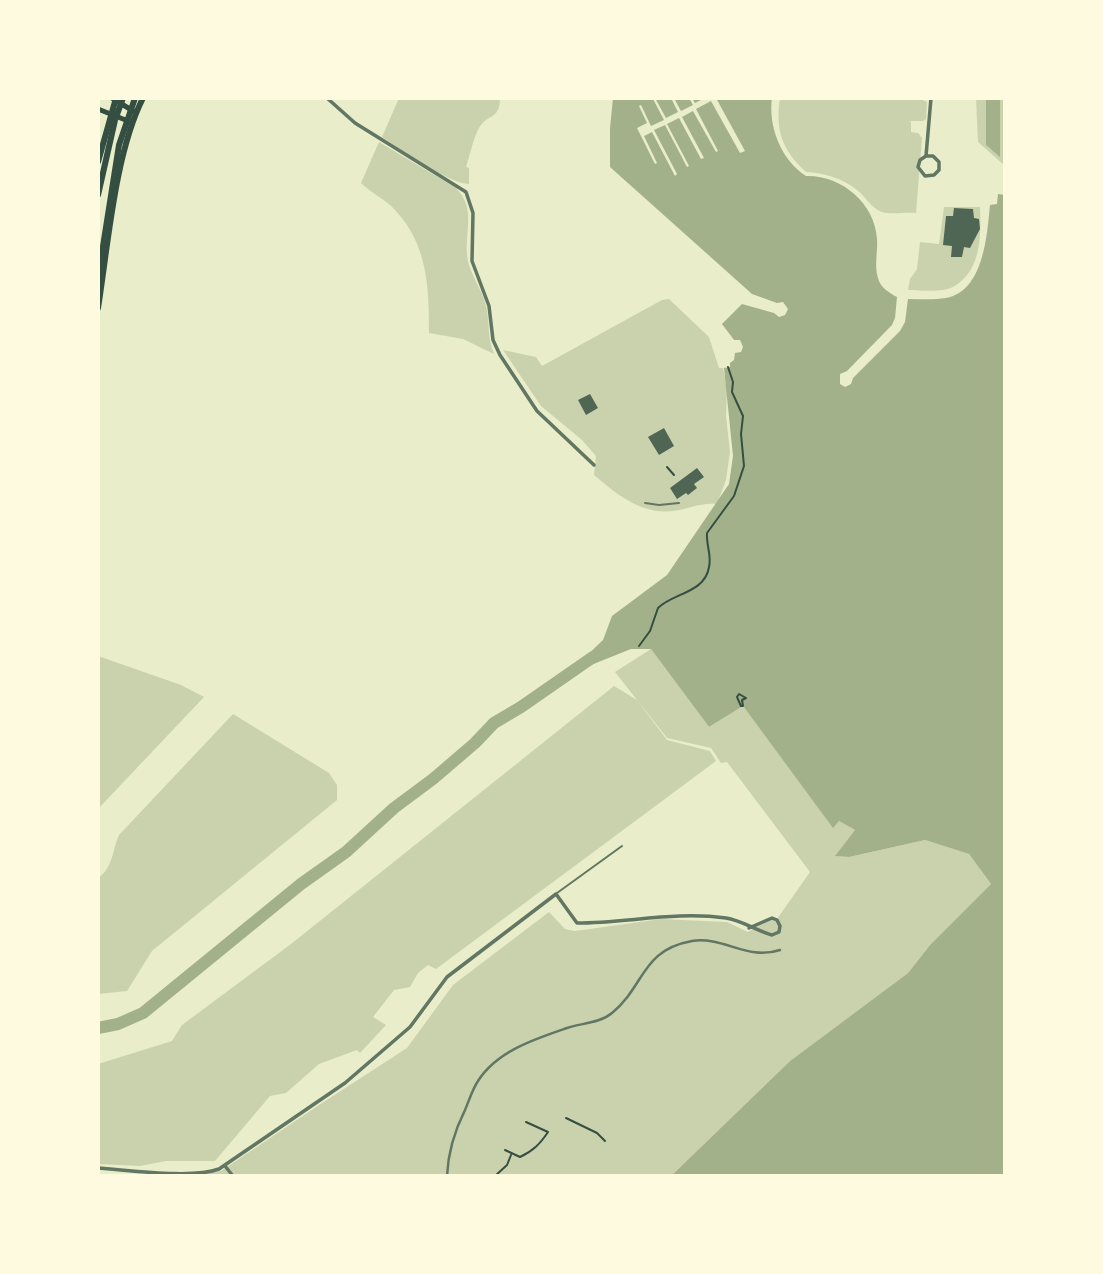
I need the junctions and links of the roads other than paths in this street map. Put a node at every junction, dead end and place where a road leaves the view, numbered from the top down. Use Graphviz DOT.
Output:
graph roads {
  1 [pos="123,98"];
  2 [pos="135,98"];
  3 [pos="143,98"];
  4 [pos="327,98"];
  5 [pos="931,98"];
  6 [pos="114,99"];
  7 [pos="98,109"];
  8 [pos="135,112"];
  9 [pos="110,114"];
  10 [pos="131,122"];
  11 [pos="926,156"];
  12 [pos="98,162"];
  13 [pos="98,195"];
  14 [pos="98,231"];
  15 [pos="109,237"];
  16 [pos="98,278"];
  17 [pos="98,308"];
  18 [pos="594,465"];
  19 [pos="645,503"];
  20 [pos="679,503"];
  21 [pos="622,846"];
  22 [pos="556,894"];
  23 [pos="765,922"];
  24 [pos="749,928"];
  25 [pos="767,934"];
  26 [pos="780,950"];
  27 [pos="225,1166"];
  28 [pos="98,1168"];
  29 [pos="233,1176"];
  30 [pos="447,1176"];
  1 -- 13 [label="main road"];
  2 -- 16 [label="main road"];
  3 -- 8 [label="main road"];
  4 -- 18 [label="street"];
  5 -- 11 [label="street"];
  6 -- 8 [label="main road"];
  6 -- 9 [label="main road"];
  7 -- 9 [label="main road"];
  8 -- 10 [label="main road"];
  9 -- 10 [label="main road"];
  9 -- 12 [label="main road"];
  10 -- 15 [label="main road"];
  11 -- 11 [label="street"];
  14 -- 15 [label="main road"];
  15 -- 17 [label="main road"];
  19 -- 20 [label="lane"];
  21 -- 22 [label="lane"];
  22 -- 24 [label="street"];
  22 -- 27 [label="street"];
  23 -- 24 [label="street"];
  23 -- 25 [label="street"];
  23 -- 25 [label="street"];
  24 -- 25 [label="street"];
  26 -- 30 [label="street"];
  27 -- 28 [label="street"];
  27 -- 29 [label="street"];
}
